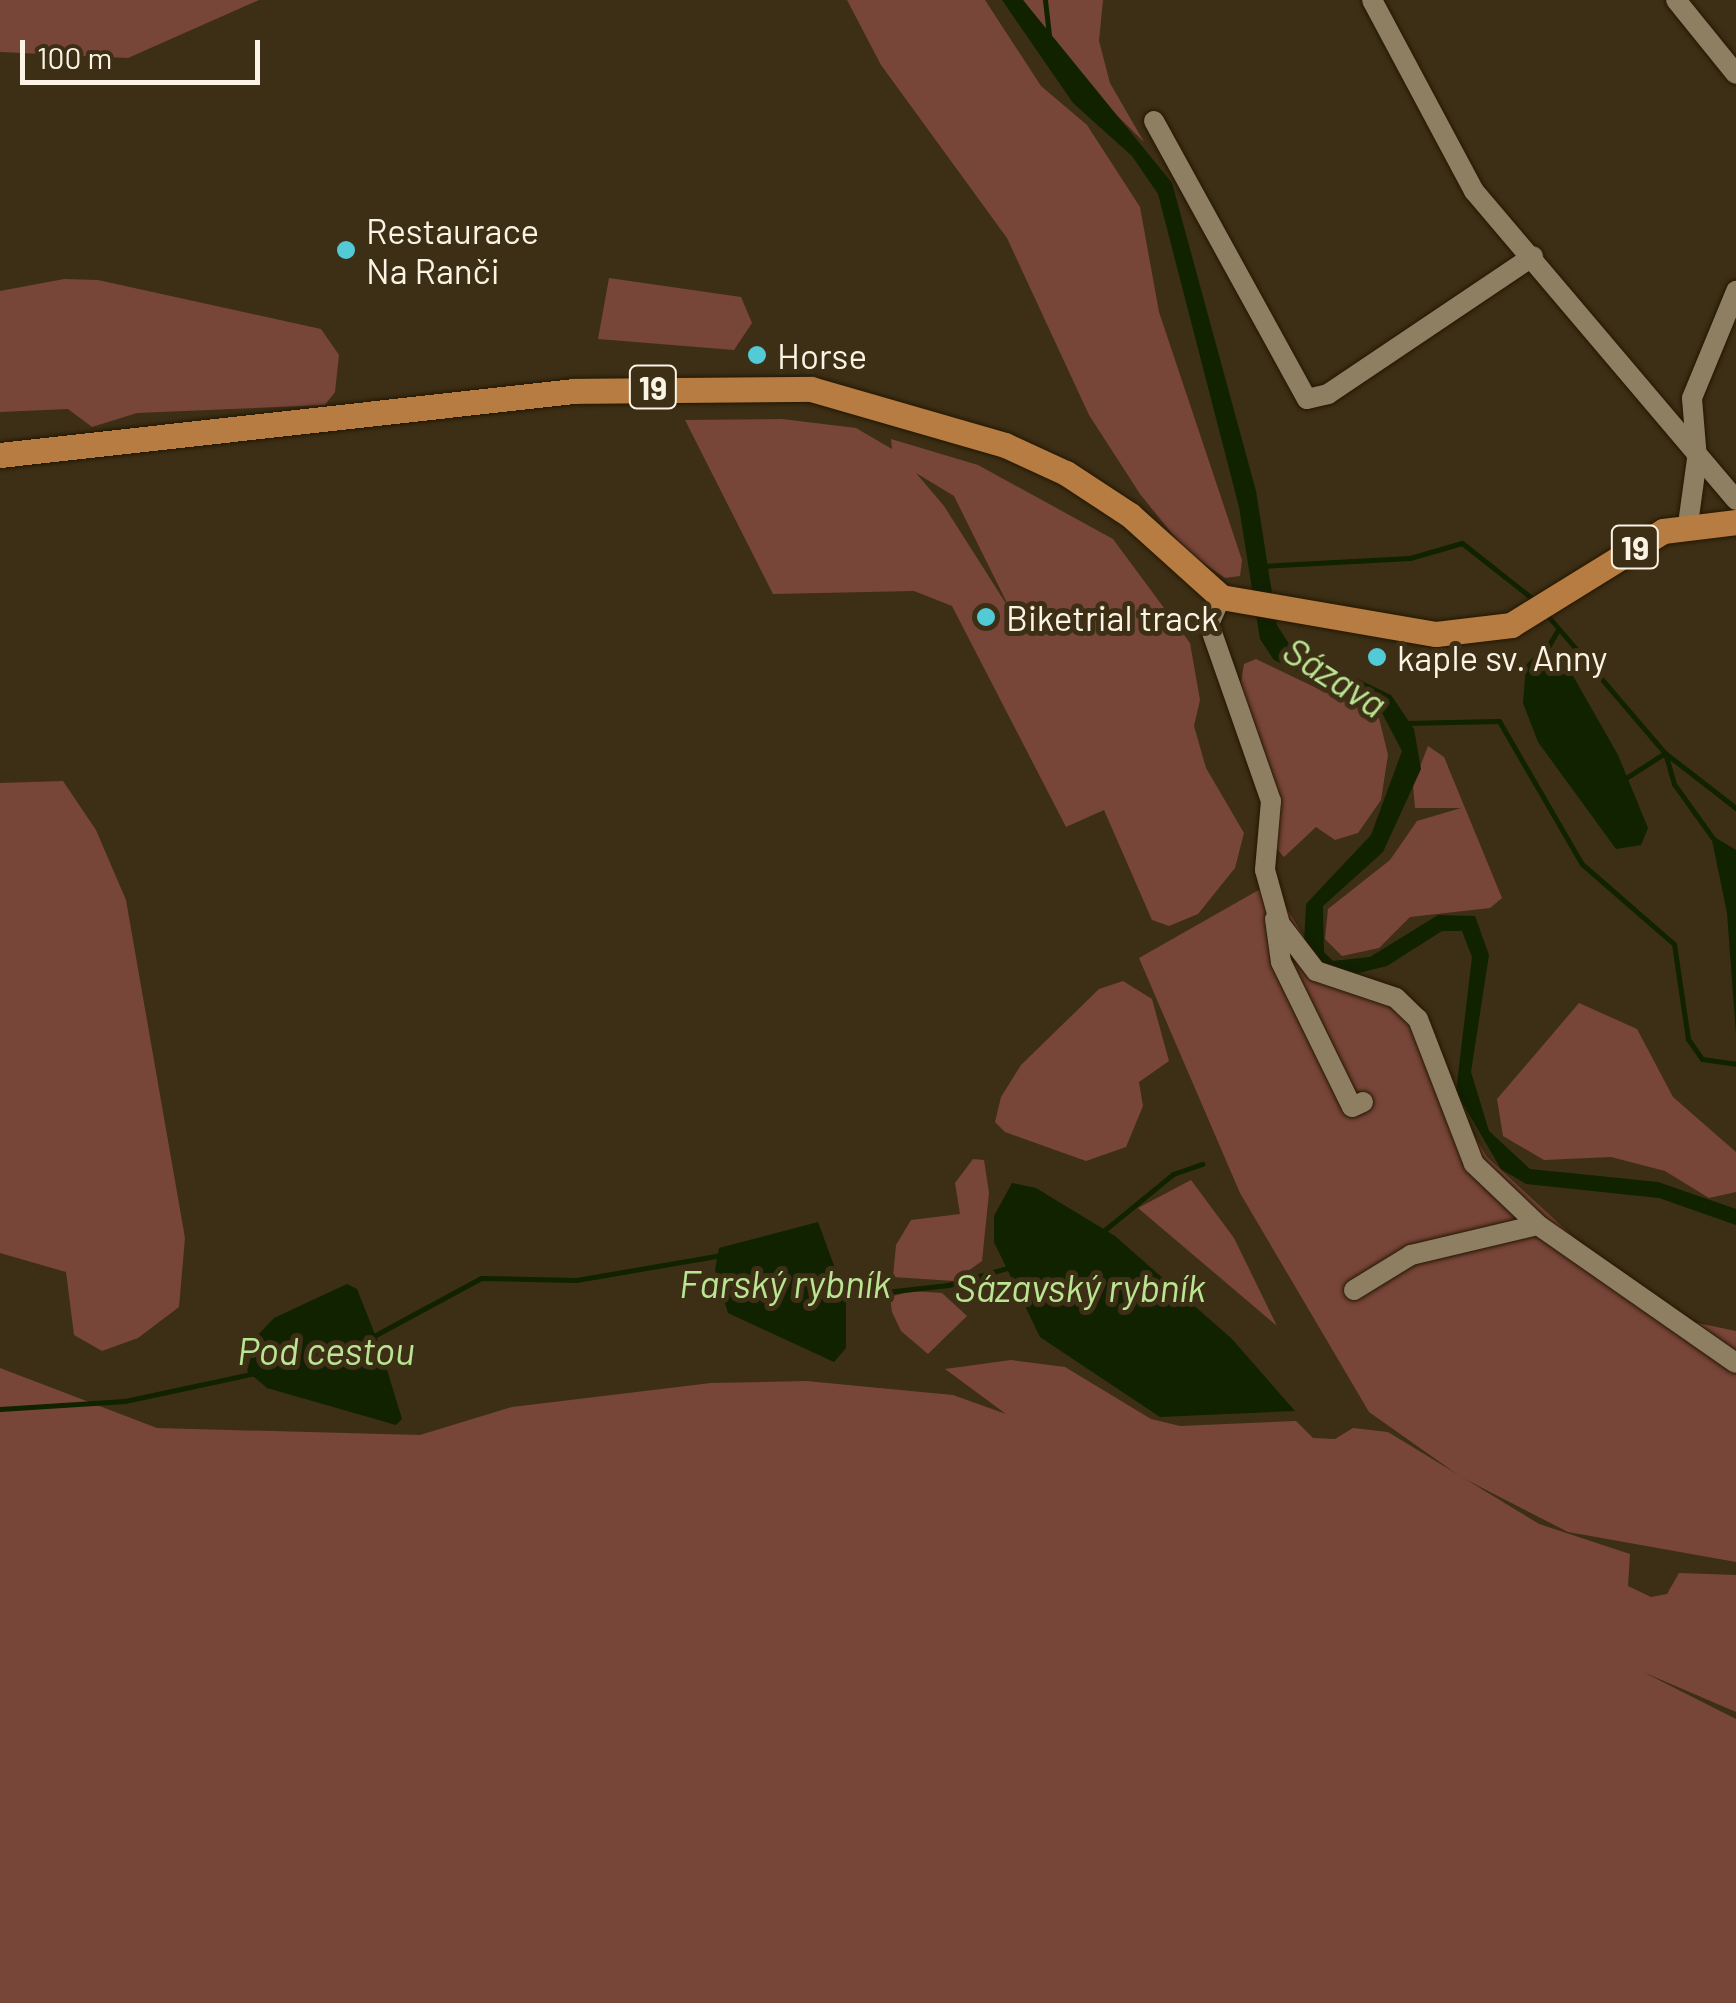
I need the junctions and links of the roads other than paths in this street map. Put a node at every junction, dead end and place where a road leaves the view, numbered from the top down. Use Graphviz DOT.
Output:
graph roads {
  1 [pos="1372,0"];
  2 [pos="1676,0"];
  3 [pos="1736,74"];
  4 [pos="1154,121"];
  5 [pos="1534,256"];
  6 [pos="1736,291"];
  7 [pos="0,455"];
  8 [pos="1697,459"];
  9 [pos="1736,500"];
  10 [pos="1736,522"];
  11 [pos="1688,524"];
  12 [pos="1221,597"];
  13 [pos="1274,907"];
  14 [pos="1364,1102"];
  15 [pos="1538,1225"];
  16 [pos="1354,1290"];
  17 [pos="1736,1363"];
  1 -- 5 [label="street"];
  2 -- 3 [label="street"];
  4 -- 5 [label="street"];
  5 -- 8 [label="street"];
  6 -- 8 [label="street"];
  7 -- 12 [label="main road, 19"];
  8 -- 9 [label="street"];
  8 -- 11 [label="street"];
  10 -- 11 [label="main road, 19"];
  11 -- 12 [label="main road, 19"];
  12 -- 13 [label="street"];
  13 -- 14 [label="street"];
  13 -- 15 [label="street"];
  15 -- 16 [label="street"];
  15 -- 17 [label="street"];
}
